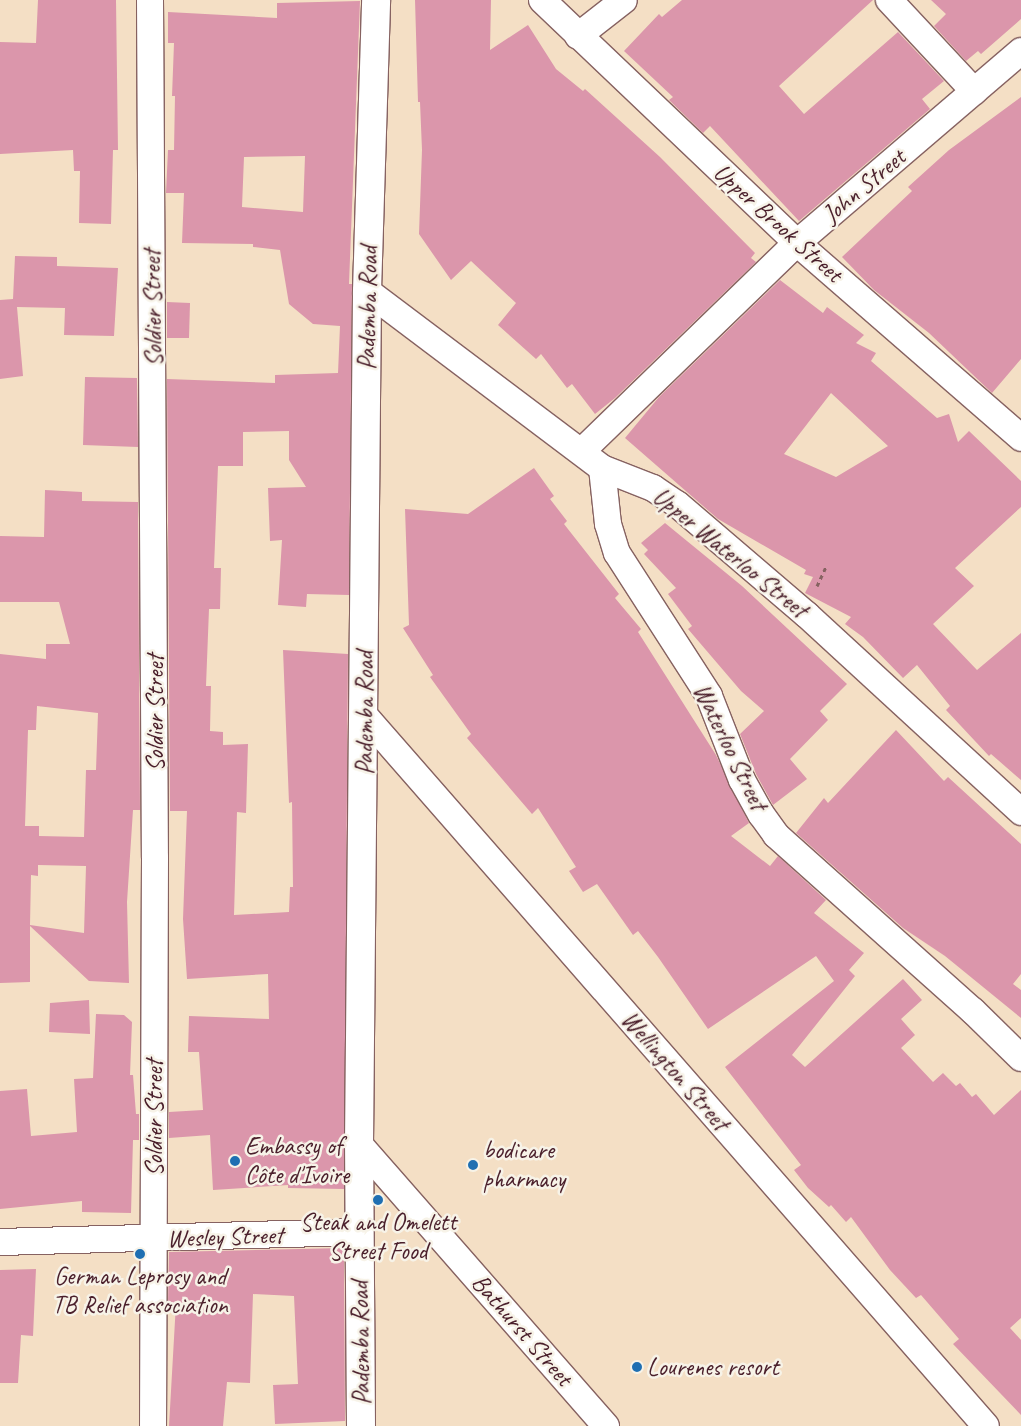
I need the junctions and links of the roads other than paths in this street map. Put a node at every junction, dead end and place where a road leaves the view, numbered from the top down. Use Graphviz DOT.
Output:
graph roads {
  1 [pos="150,0"];
  2 [pos="376,0"];
  3 [pos="542,0"];
  4 [pos="624,0"];
  5 [pos="889,0"];
  6 [pos="578,36"];
  7 [pos="1021,51"];
  8 [pos="974,91"];
  9 [pos="796,243"];
  10 [pos="367,291"];
  11 [pos="1016,423"];
  12 [pos="582,451"];
  13 [pos="602,468"];
  14 [pos="365,716"];
  15 [pos="1021,812"];
  16 [pos="1021,1058"];
  17 [pos="360,1144"];
  18 [pos="360,1232"];
  19 [pos="153,1240"];
  20 [pos="0,1242"];
  21 [pos="153,1426"];
  22 [pos="361,1426"];
  23 [pos="606,1426"];
  24 [pos="986,1426"];
  1 -- 19 [label="street, Soldier Street"];
  2 -- 10 [label="main road, Pademba Road"];
  3 -- 6 [label="street, Upper Brook Street"];
  4 -- 6 [label="street"];
  5 -- 8 [label="street"];
  6 -- 9 [label="street, Upper Brook Street"];
  7 -- 8 [label="street, John Street"];
  8 -- 9 [label="street, John Street"];
  9 -- 11 [label="street, Upper Brook Street"];
  9 -- 12 [label="street, John Street"];
  10 -- 12 [label="street, Upper Waterloo Street"];
  10 -- 14 [label="main road, Pademba Road"];
  12 -- 13 [label="street, Upper Waterloo Street"];
  13 -- 15 [label="street, Upper Waterloo Street"];
  13 -- 16 [label="street, Waterloo Street"];
  14 -- 17 [label="main road, Pademba Road"];
  14 -- 24 [label="street, Wellington Street"];
  17 -- 18 [label="main road, Pademba Road"];
  17 -- 23 [label="street, Bathurst Street"];
  18 -- 19 [label="street, Wesley Street"];
  18 -- 22 [label="main road, Pademba Road"];
  19 -- 20 [label="street, Wesley Street"];
  19 -- 21 [label="street, Soldier Street"];
}
